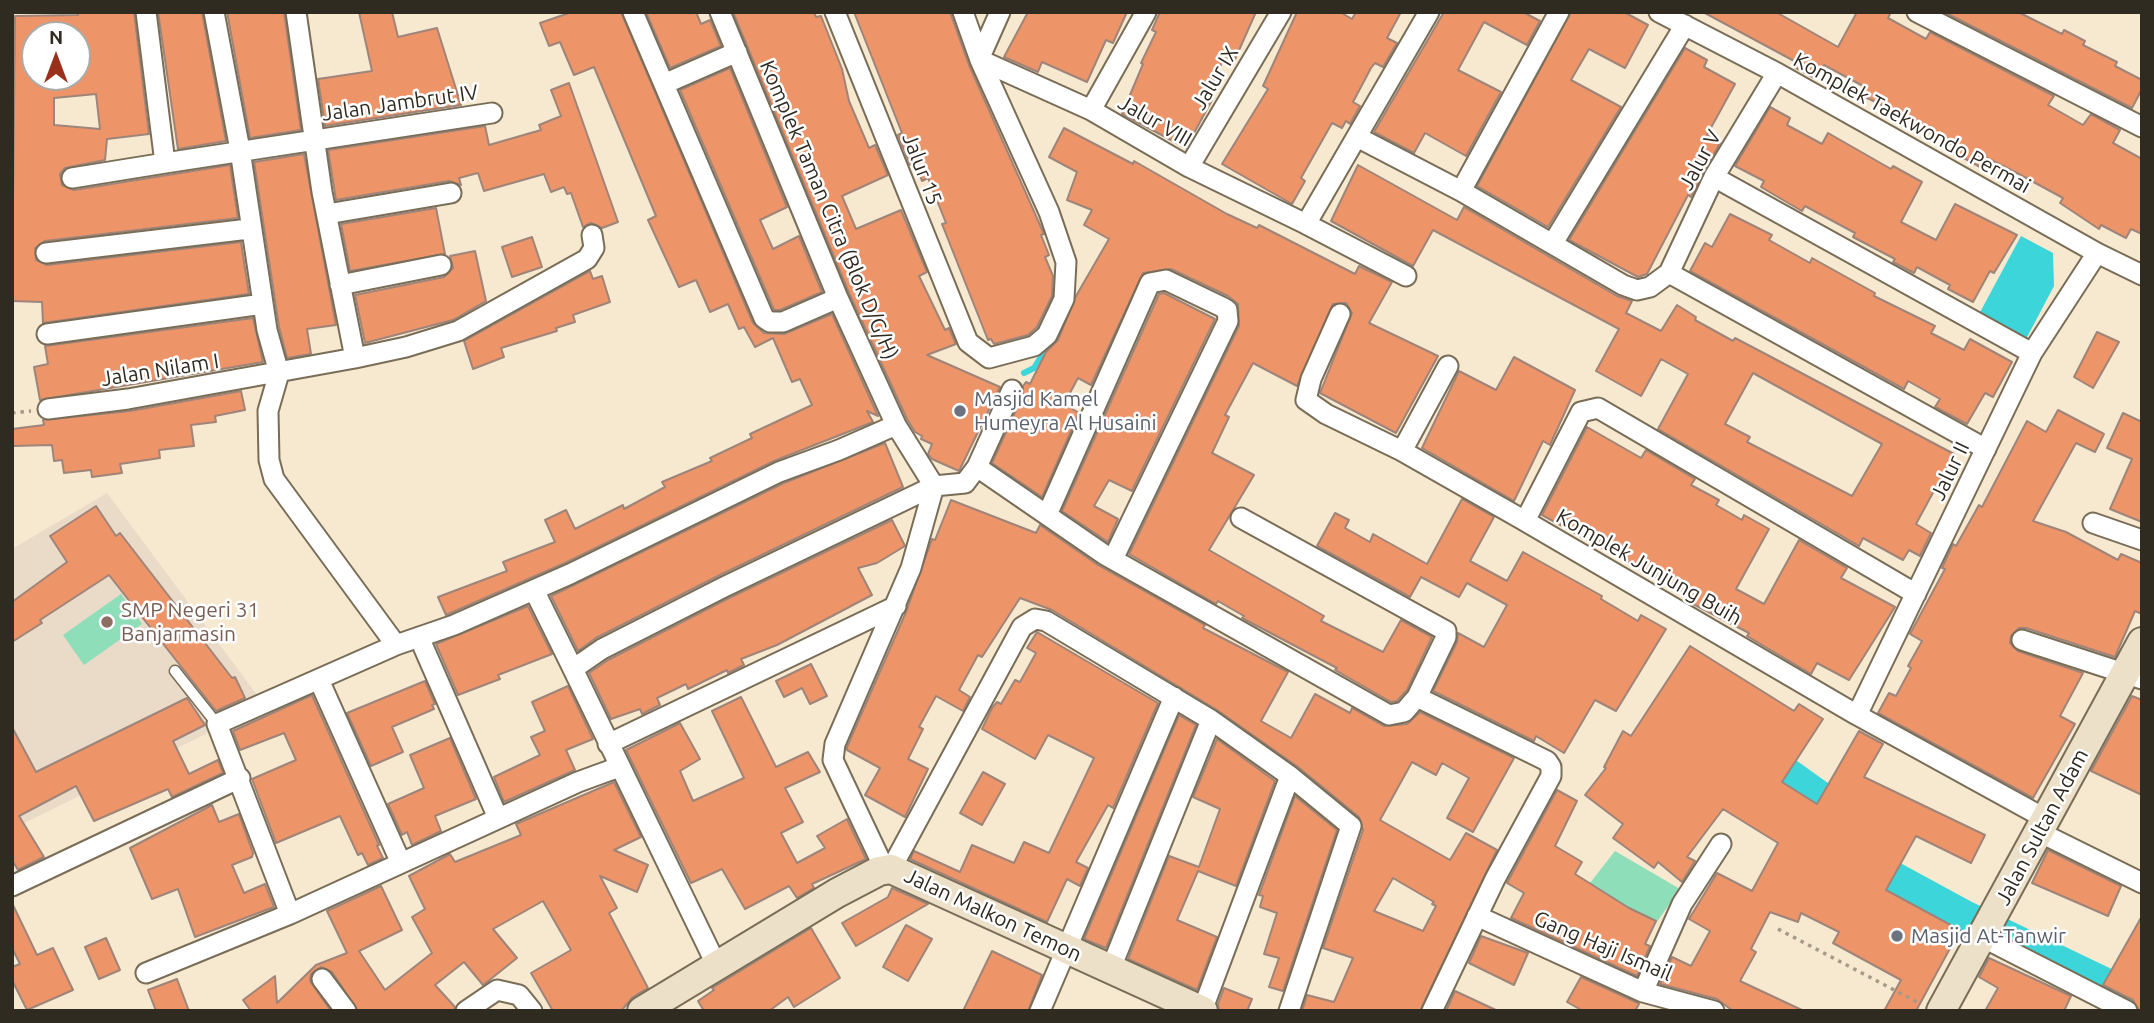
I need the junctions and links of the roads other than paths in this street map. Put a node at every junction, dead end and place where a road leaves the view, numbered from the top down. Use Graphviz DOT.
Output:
graph roads {
  1 [pos="146,12"];
  2 [pos="215,12"];
  3 [pos="296,12"];
  4 [pos="633,12"];
  5 [pos="720,12"];
  6 [pos="835,12"];
  7 [pos="963,12"];
  8 [pos="1000,12"];
  9 [pos="1146,12"];
  10 [pos="1281,12"];
  11 [pos="1429,12"];
  12 [pos="1559,12"];
  13 [pos="1659,12"];
  14 [pos="1917,12"];
  15 [pos="1685,25"];
  16 [pos="737,52"];
  17 [pos="980,59"];
  18 [pos="1777,73"];
  19 [pos="664,84"];
  20 [pos="1091,110"];
  21 [pos="492,113"];
  22 [pos="2142,127"];
  23 [pos="1357,137"];
  24 [pos="314,139"];
  25 [pos="240,150"];
  26 [pos="165,163"];
  27 [pos="1189,167"];
  28 [pos="1714,177"];
  29 [pos="72,178"];
  30 [pos="1461,191"];
  31 [pos="451,193"];
  32 [pos="327,214"];
  33 [pos="1306,224"];
  34 [pos="249,229"];
  35 [pos="592,235"];
  36 [pos="1553,243"];
  37 [pos="46,253"];
  38 [pos="2097,253"];
  39 [pos="441,265"];
  40 [pos="1670,273"];
  41 [pos="2142,275"];
  42 [pos="1406,276"];
  43 [pos="340,285"];
  44 [pos="838,298"];
  45 [pos="263,304"];
  46 [pos="1340,314"];
  47 [pos="47,334"];
  48 [pos="2032,353"];
  49 [pos="355,358"];
  50 [pos="1448,366"];
  51 [pos="279,373"];
  52 [pos="1012,390"];
  53 [pos="48,409"];
  54 [pos="896,425"];
  55 [pos="1986,449"];
  56 [pos="1402,451"];
  57 [pos="976,467"];
  58 [pos="934,486"];
  59 [pos="1047,515"];
  60 [pos="1241,518"];
  61 [pos="1525,521"];
  62 [pos="2094,523"];
  63 [pos="2142,540"];
  64 [pos="1113,559"];
  65 [pos="534,590"];
  66 [pos="1916,594"];
  67 [pos="896,606"];
  68 [pos="419,637"];
  69 [pos="2022,640"];
  70 [pos="2142,642"];
  71 [pos="396,645"];
  72 [pos="573,669"];
  73 [pos="174,671"];
  74 [pos="2133,677"];
  75 [pos="319,680"];
  76 [pos="1174,698"];
  77 [pos="1417,698"];
  78 [pos="1857,715"];
  79 [pos="1211,720"];
  80 [pos="217,724"];
  81 [pos="608,744"];
  82 [pos="619,768"];
  83 [pos="1290,776"];
  84 [pos="240,778"];
  85 [pos="498,818"];
  86 [pos="2042,826"];
  87 [pos="1721,844"];
  88 [pos="401,863"];
  89 [pos="888,869"];
  90 [pos="2142,883"];
  91 [pos="12,887"];
  92 [pos="290,914"];
  93 [pos="1477,916"];
  94 [pos="1986,929"];
  95 [pos="1066,949"];
  96 [pos="717,966"];
  97 [pos="1111,968"];
  98 [pos="146,973"];
  99 [pos="322,979"];
  100 [pos="1643,992"];
  101 [pos="1942,1007"];
  102 [pos="346,1011"];
  103 [pos="466,1011"];
  104 [pos="532,1011"];
  105 [pos="642,1011"];
  106 [pos="1040,1011"];
  107 [pos="1202,1011"];
  108 [pos="1289,1011"];
  109 [pos="1432,1011"];
  110 [pos="1714,1011"];
  111 [pos="2127,1011"];
  1 -- 26 [label="street"];
  2 -- 25 [label="street"];
  3 -- 24 [label="street"];
  4 -- 19 [label="street"];
  5 -- 16 [label="street, Komplek Taman Citra (Blok D/G/H)"];
  6 -- 17 [label="street, Jalur 15"];
  7 -- 17 [label="street"];
  8 -- 17 [label="street"];
  9 -- 20 [label="street"];
  10 -- 27 [label="street, Jalur IX"];
  11 -- 23 [label="street"];
  12 -- 30 [label="street"];
  13 -- 15 [label="street, Komplek Taekwondo Permai"];
  14 -- 22 [label="street"];
  15 -- 18 [label="street, Komplek Taekwondo Permai"];
  15 -- 36 [label="street"];
  16 -- 19 [label="street"];
  16 -- 44 [label="street, Komplek Taman Citra (Blok D/G/H)"];
  17 -- 20 [label="street, Jalur VIII"];
  18 -- 28 [label="street, Jalur V"];
  18 -- 38 [label="street, Komplek Taekwondo Permai"];
  19 -- 44 [label="street"];
  20 -- 27 [label="street, Jalur VIII"];
  21 -- 24 [label="street, Jalan Jambrut IV"];
  23 -- 30 [label="street"];
  23 -- 33 [label="street"];
  24 -- 25 [label="street, Jalan Jambrut IV"];
  24 -- 32 [label="street"];
  25 -- 26 [label="street, Jalan Jambrut IV"];
  25 -- 34 [label="street"];
  26 -- 29 [label="street, Jalan Jambrut IV"];
  27 -- 33 [label="street, Jalur VIII"];
  28 -- 40 [label="street, Jalur V"];
  28 -- 48 [label="street"];
  30 -- 36 [label="street"];
  31 -- 32 [label="street"];
  32 -- 43 [label="street"];
  33 -- 42 [label="street, Jalur VIII"];
  34 -- 37 [label="street"];
  34 -- 45 [label="street"];
  35 -- 49 [label="street, Jalan Nilam I"];
  36 -- 40 [label="street"];
  38 -- 41 [label="street, Komplek Taekwondo Permai"];
  38 -- 48 [label="street, Jalur II"];
  39 -- 43 [label="street"];
  40 -- 55 [label="street"];
  43 -- 49 [label="street"];
  44 -- 54 [label="street, Komplek Taman Citra (Blok D/G/H)"];
  45 -- 47 [label="street"];
  45 -- 51 [label="street"];
  46 -- 56 [label="street"];
  48 -- 55 [label="street, Jalur II"];
  49 -- 51 [label="street, Jalan Nilam I"];
  50 -- 56 [label="street"];
  51 -- 53 [label="street, Jalan Nilam I"];
  51 -- 71 [label="street"];
  52 -- 57 [label="street"];
  54 -- 58 [label="street, Komplek Taman Citra (Blok D/G/H)"];
  54 -- 65 [label="street"];
  55 -- 66 [label="street, Jalur II"];
  56 -- 61 [label="street"];
  57 -- 58 [label="street"];
  57 -- 59 [label="street"];
  58 -- 67 [label="street"];
  58 -- 72 [label="street"];
  59 -- 64 [label="street"];
  59 -- 64 [label="street"];
  60 -- 77 [label="street"];
  61 -- 66 [label="street, Komplek Junjung Buih"];
  61 -- 78 [label="street, Komplek Junjung Buih"];
  62 -- 63 [label="street"];
  64 -- 77 [label="street"];
  65 -- 68 [label="street"];
  65 -- 72 [label="street"];
  66 -- 78 [label="street, Jalur II"];
  67 -- 81 [label="street"];
  67 -- 89 [label="street"];
  68 -- 71 [label="street"];
  68 -- 85 [label="street"];
  69 -- 74 [label="street"];
  70 -- 74 [label="street, Jalan Sultan Adam"];
  71 -- 75 [label="street"];
  72 -- 81 [label="street"];
  73 -- 80 [label="lane"];
  74 -- 86 [label="street, Jalan Sultan Adam"];
  75 -- 80 [label="street"];
  75 -- 88 [label="street"];
  76 -- 79 [label="street"];
  76 -- 89 [label="street"];
  76 -- 95 [label="street"];
  77 -- 93 [label="street"];
  78 -- 86 [label="street, Komplek Junjung Buih"];
  79 -- 83 [label="street"];
  79 -- 97 [label="street"];
  80 -- 84 [label="street"];
  81 -- 82 [label="street"];
  82 -- 85 [label="street"];
  82 -- 96 [label="street"];
  83 -- 107 [label="street"];
  83 -- 108 [label="street"];
  84 -- 91 [label="street"];
  84 -- 92 [label="street"];
  85 -- 88 [label="street"];
  86 -- 90 [label="street, Komplek Junjung Buih"];
  86 -- 94 [label="street, Jalan Sultan Adam"];
  87 -- 100 [label="street"];
  88 -- 92 [label="street"];
  89 -- 95 [label="street, Jalan Malkon Temon"];
  89 -- 96 [label="street, Jalan Malkon Temon"];
  92 -- 98 [label="street"];
  93 -- 100 [label="street, Gang Haji Ismail"];
  93 -- 109 [label="street"];
  94 -- 101 [label="street, Jalan Sultan Adam"];
  94 -- 111 [label="street"];
  95 -- 97 [label="street, Jalan Malkon Temon"];
  95 -- 106 [label="street"];
  96 -- 105 [label="street, Jalan Malkon Temon"];
  97 -- 107 [label="street, Jalan Malkon Temon"];
  99 -- 102 [label="street"];
  100 -- 110 [label="street, Gang Haji Ismail"];
  103 -- 104 [label="street"];
}
